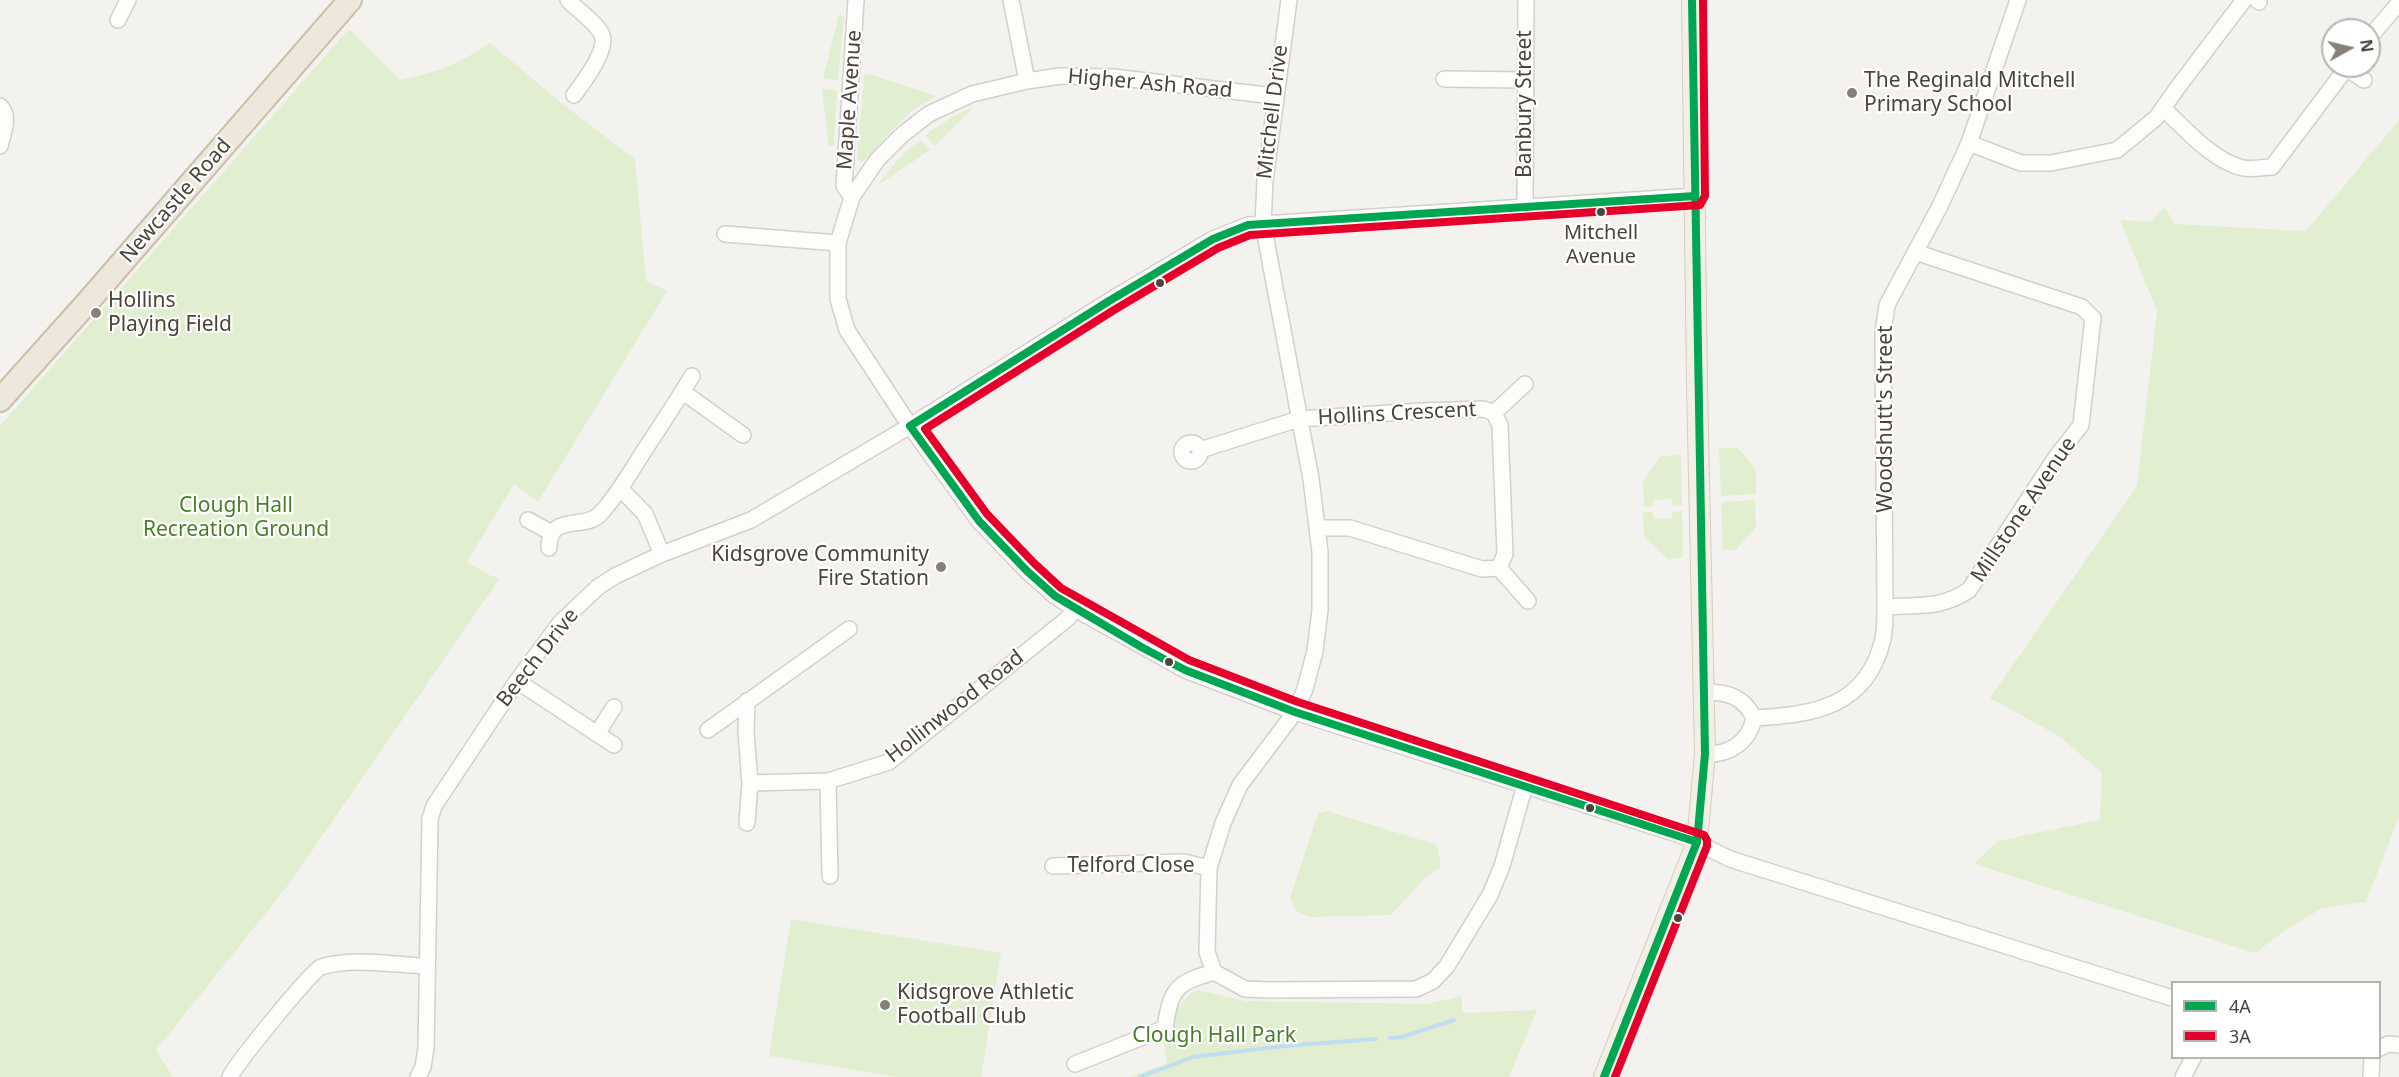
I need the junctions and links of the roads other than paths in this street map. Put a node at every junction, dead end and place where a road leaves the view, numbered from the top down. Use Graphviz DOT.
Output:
graph roads {
  1 [pos="128,0"];
  2 [pos="350,0"];
  3 [pos="568,0"];
  4 [pos="856,0"];
  5 [pos="1011,0"];
  6 [pos="1288,0"];
  7 [pos="1526,0"];
  8 [pos="1692,0"];
  9 [pos="2018,0"];
  10 [pos="2254,1"];
  11 [pos="2399,3"];
  12 [pos="118,20"];
  13 [pos="2381,24"];
  14 [pos="2339,78"];
  15 [pos="2361,78"];
  16 [pos="1444,79"];
  17 [pos="2364,80"];
  18 [pos="1026,81"];
  19 [pos="1525,81"];
  20 [pos="574,86"];
  21 [pos="1274,96"];
  22 [pos="0,106"];
  23 [pos="2163,108"];
  24 [pos="1969,143"];
  25 [pos="0,146"];
  26 [pos="852,196"];
  27 [pos="1695,196"];
  28 [pos="1525,208"];
  29 [pos="1263,224"];
  30 [pos="725,234"];
  31 [pos="838,243"];
  32 [pos="1915,252"];
  33 [pos="692,376"];
  34 [pos="1525,384"];
  35 [pos="682,392"];
  36 [pos="0,400"];
  37 [pos="1494,413"];
  38 [pos="1299,419"];
  39 [pos="910,426"];
  40 [pos="743,435"];
  41 [pos="1200,450"];
  42 [pos="620,488"];
  43 [pos="528,520"];
  44 [pos="1318,528"];
  45 [pos="662,554"];
  46 [pos="1499,568"];
  47 [pos="1528,602"];
  48 [pos="1885,607"];
  49 [pos="1075,609"];
  50 [pos="849,629"];
  51 [pos="517,681"];
  52 [pos="1706,692"];
  53 [pos="747,701"];
  54 [pos="614,706"];
  55 [pos="1295,712"];
  56 [pos="1754,718"];
  57 [pos="708,730"];
  58 [pos="597,734"];
  59 [pos="614,745"];
  60 [pos="1705,754"];
  61 [pos="828,781"];
  62 [pos="750,783"];
  63 [pos="1525,785"];
  64 [pos="747,823"];
  65 [pos="1697,842"];
  66 [pos="1053,866"];
  67 [pos="1209,868"];
  68 [pos="830,876"];
  69 [pos="427,966"];
  70 [pos="1214,972"];
  71 [pos="2171,998"];
  72 [pos="2192,1059"];
  73 [pos="2372,1059"];
  74 [pos="1075,1064"];
  75 [pos="230,1077"];
  76 [pos="418,1077"];
  77 [pos="1604,1077"];
  78 [pos="2183,1077"];
  79 [pos="2371,1077"];
  1 -- 12 [label="street"];
  2 -- 36 [label="highway, Newcastle Road"];
  3 -- 20 [label="street"];
  4 -- 26 [label="street, Maple Avenue"];
  5 -- 18 [label="street"];
  6 -- 21 [label="street, Mitchell Drive"];
  7 -- 19 [label="street, Banbury Street"];
  8 -- 27 [label="main road"];
  9 -- 24 [label="street, Woodshutt's Street"];
  10 -- 23 [label="street"];
  11 -- 13 [label="street"];
  14 -- 23 [label="street"];
  15 -- 17 [label="street"];
  16 -- 19 [label="street"];
  18 -- 21 [label="street, Higher Ash Road"];
  18 -- 26 [label="street, Higher Ash Road"];
  19 -- 28 [label="street, Banbury Street"];
  21 -- 29 [label="street, Mitchell Drive"];
  22 -- 25 [label="street"];
  23 -- 24 [label="street"];
  24 -- 32 [label="street, Woodshutt's Street"];
  26 -- 31 [label="street, Higher Ash Road"];
  27 -- 28 [label="street"];
  27 -- 52 [label="main road"];
  28 -- 29 [label="street"];
  29 -- 38 [label="street, Mitchell Drive"];
  29 -- 39 [label="street, Beech Drive"];
  30 -- 31 [label="street"];
  31 -- 39 [label="street, Higher Ash Road"];
  32 -- 48 [label="street, Woodshutt's Street"];
  32 -- 48 [label="street, Millstone Avenue"];
  33 -- 35 [label="street"];
  34 -- 37 [label="street, Hollins Crescent"];
  35 -- 40 [label="street"];
  35 -- 42 [label="street"];
  37 -- 38 [label="street, Hollins Crescent"];
  37 -- 46 [label="street, Hollins Crescent"];
  38 -- 41 [label="street, Hollins Crescent"];
  38 -- 44 [label="street, Mitchell Drive"];
  39 -- 45 [label="street, Beech Drive"];
  39 -- 49 [label="street, Higher Ash Road"];
  42 -- 43 [label="street"];
  42 -- 45 [label="street"];
  44 -- 46 [label="street"];
  44 -- 55 [label="street, Mitchell Drive"];
  45 -- 51 [label="street, Beech Drive"];
  46 -- 47 [label="street"];
  48 -- 56 [label="street, Woodshutt's Street"];
  49 -- 55 [label="street, Higher Ash Road"];
  49 -- 61 [label="street, Hollinwood Road"];
  50 -- 53 [label="street"];
  51 -- 58 [label="street"];
  51 -- 69 [label="street, Beech Drive"];
  52 -- 56 [label="street"];
  52 -- 60 [label="main road"];
  53 -- 57 [label="street"];
  53 -- 62 [label="street"];
  54 -- 58 [label="street"];
  55 -- 63 [label="street, Higher Ash Road"];
  55 -- 67 [label="street, Mitchell Drive"];
  56 -- 60 [label="street"];
  58 -- 59 [label="street"];
  60 -- 65 [label="main road"];
  61 -- 62 [label="street, Hollinwood Road"];
  61 -- 68 [label="street"];
  62 -- 64 [label="street"];
  63 -- 65 [label="street, Higher Ash Road"];
  63 -- 70 [label="street"];
  65 -- 71 [label="street, Higher Ash Road"];
  65 -- 77 [label="main road"];
  66 -- 67 [label="street, Telford Close"];
  67 -- 70 [label="street, Mitchell Drive"];
  69 -- 75 [label="street"];
  69 -- 76 [label="street, Beech Drive"];
  70 -- 74 [label="street"];
  72 -- 78 [label="street"];
  73 -- 79 [label="street"];
}
